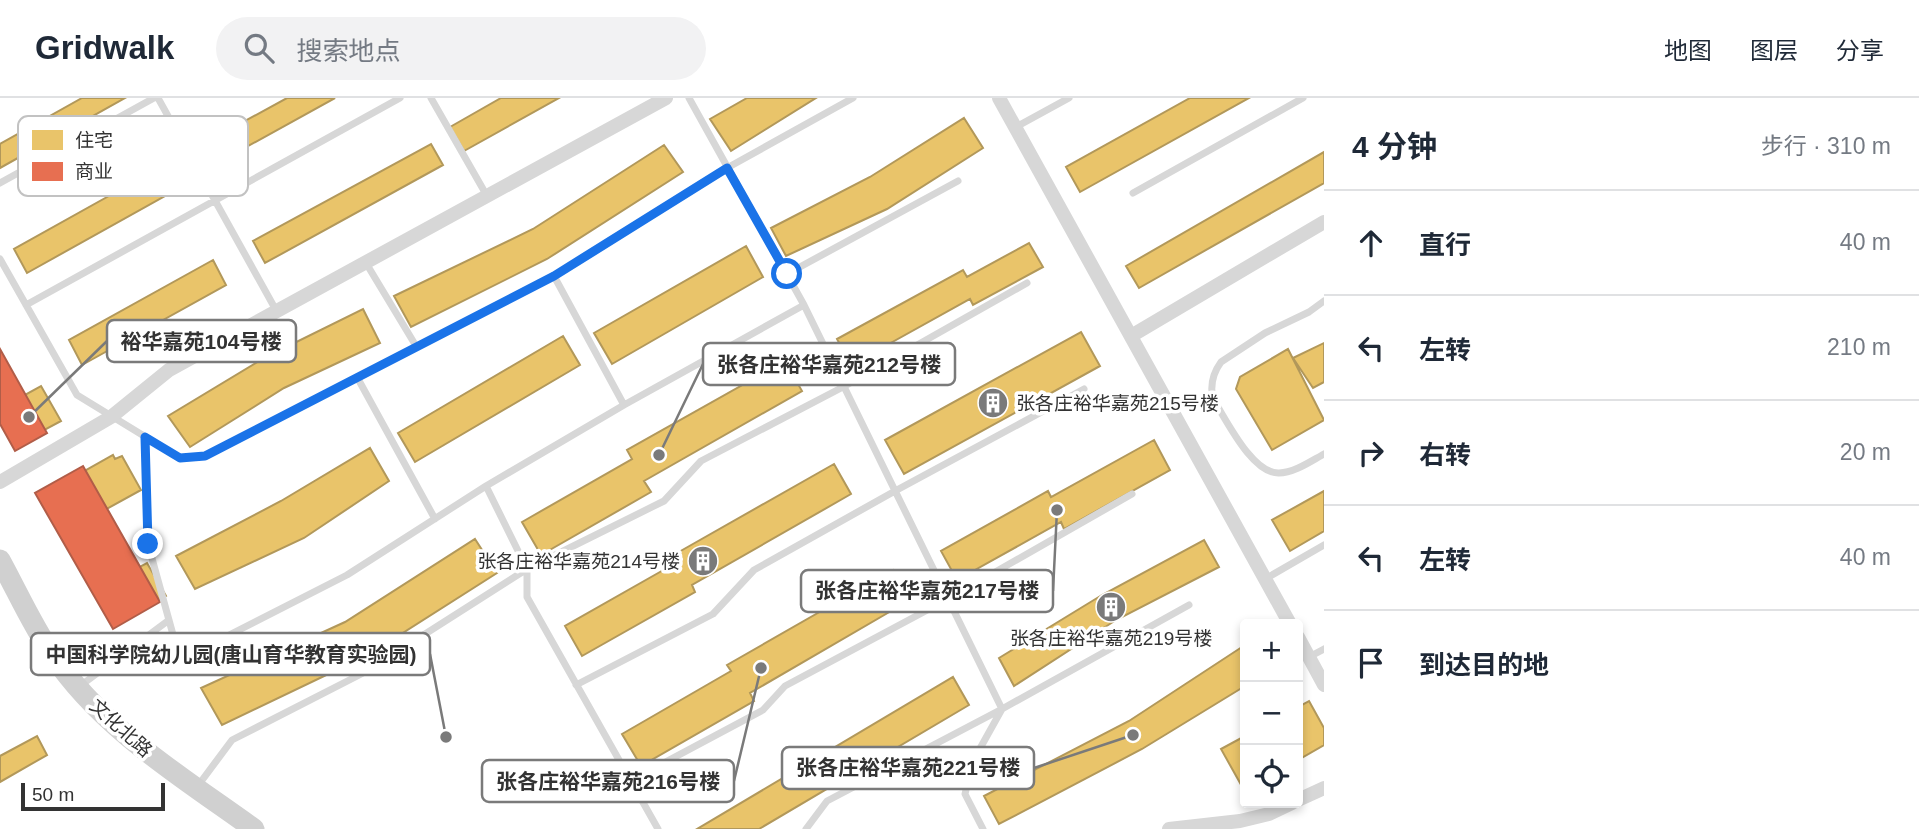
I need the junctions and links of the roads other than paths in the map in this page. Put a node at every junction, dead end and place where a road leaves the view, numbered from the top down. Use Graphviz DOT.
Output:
graph roads {
  1 [pos="156,98"];
  2 [pos="400,98"];
  3 [pos="431,98"];
  4 [pos="666,98"];
  5 [pos="689,98"];
  6 [pos="853,98"];
  7 [pos="999,98"];
  8 [pos="1069,98"];
  9 [pos="1303,98"];
  10 [pos="123,116"];
  11 [pos="166,116"];
  12 [pos="1016,127"];
  13 [pos="727,168"];
  14 [pos="18,173"];
  15 [pos="958,181"];
  16 [pos="248,182"];
  17 [pos="0,183"];
  18 [pos="1133,193"];
  19 [pos="213,196"];
  20 [pos="222,196"];
  21 [pos="487,197"];
  22 [pos="215,200"];
  23 [pos="1324,222"];
  24 [pos="0,259"];
  25 [pos="366,263"];
  26 [pos="787,274"];
  27 [pos="554,276"];
  28 [pos="1027,284"];
  29 [pos="1324,301"];
  30 [pos="26,305"];
  31 [pos="804,305"];
  32 [pos="277,312"];
  33 [pos="1131,336"];
  34 [pos="416,346"];
  35 [pos="357,377"];
  36 [pos="843,387"];
  37 [pos="1084,389"];
  38 [pos="624,405"];
  39 [pos="111,417"];
  40 [pos="145,437"];
  41 [pos="1324,454"];
  42 [pos="0,482"];
  43 [pos="486,485"];
  44 [pos="895,491"];
  45 [pos="1132,494"];
  46 [pos="435,519"];
  47 [pos="1324,545"];
  48 [pos="0,560"];
  49 [pos="527,569"];
  50 [pos="1265,579"];
  51 [pos="948,599"];
  52 [pos="1189,605"];
  53 [pos="1287,619"];
  54 [pos="169,620"];
  55 [pos="1303,647"];
  56 [pos="1324,649"];
  57 [pos="1309,657"];
  58 [pos="576,685"];
  59 [pos="1324,685"];
  60 [pos="78,688"];
  61 [pos="1002,709"];
  62 [pos="630,781"];
  63 [pos="197,788"];
  64 [pos="1324,788"];
  65 [pos="1303,798"];
  66 [pos="1282,808"];
  67 [pos="1242,825"];
  68 [pos="254,829"];
  69 [pos="658,829"];
  70 [pos="806,829"];
  71 [pos="983,829"];
  72 [pos="1169,829"];
  1 -- 10 [label="lane"];
  1 -- 11 [label="lane"];
  2 -- 16 [label="lane"];
  3 -- 21 [label="lane"];
  4 -- 21 [label="street"];
  5 -- 13 [label="lane"];
  6 -- 13 [label="lane"];
  7 -- 12 [label="street"];
  8 -- 12 [label="lane"];
  9 -- 18 [label="lane"];
  12 -- 33 [label="street"];
  13 -- 26 [label="lane"];
  13 -- 27 [label="lane"];
  14 -- 17 [label="lane"];
  15 -- 26 [label="lane"];
  19 -- 22 [label="lane"];
  20 -- 22 [label="lane"];
  21 -- 25 [label="street"];
  22 -- 30 [label="lane"];
  22 -- 32 [label="lane"];
  23 -- 33 [label="street"];
  24 -- 30 [label="lane"];
  25 -- 32 [label="street"];
  25 -- 34 [label="lane"];
  26 -- 31 [label="lane"];
  27 -- 34 [label="lane"];
  27 -- 38 [label="lane"];
  28 -- 36 [label="lane"];
  29 -- 41 [label="lane"];
  30 -- 39 [label="lane"];
  31 -- 36 [label="lane"];
  31 -- 38 [label="lane"];
  32 -- 39 [label="street"];
  33 -- 50 [label="street"];
  34 -- 35 [label="lane"];
  35 -- 40 [label="lane"];
  35 -- 46 [label="lane"];
  36 -- 44 [label="lane"];
  36 -- 49 [label="lane"];
  37 -- 44 [label="lane"];
  38 -- 43 [label="lane"];
  39 -- 40 [label="lane"];
  39 -- 42 [label="street"];
  40 -- 54 [label="lane"];
  43 -- 46 [label="lane"];
  43 -- 49 [label="lane"];
  44 -- 51 [label="lane"];
  44 -- 58 [label="lane"];
  45 -- 51 [label="lane"];
  46 -- 54 [label="lane"];
  47 -- 50 [label="lane"];
  48 -- 60 [label="street, 文化北路"];
  49 -- 58 [label="lane"];
  49 -- 63 [label="lane"];
  50 -- 53 [label="street"];
  51 -- 61 [label="lane"];
  51 -- 62 [label="lane"];
  52 -- 61 [label="lane"];
  54 -- 60 [label="lane"];
  55 -- 57 [label="street"];
  56 -- 57 [label="lane"];
  57 -- 59 [label="street"];
  58 -- 62 [label="lane"];
  60 -- 63 [label="street, 文化北路"];
  61 -- 70 [label="lane"];
  61 -- 71 [label="lane"];
  62 -- 69 [label="lane"];
  63 -- 68 [label="street, 文化北路"];
  64 -- 65 [label="street"];
  66 -- 67 [label="street"];
  67 -- 72 [label="street"];
}
